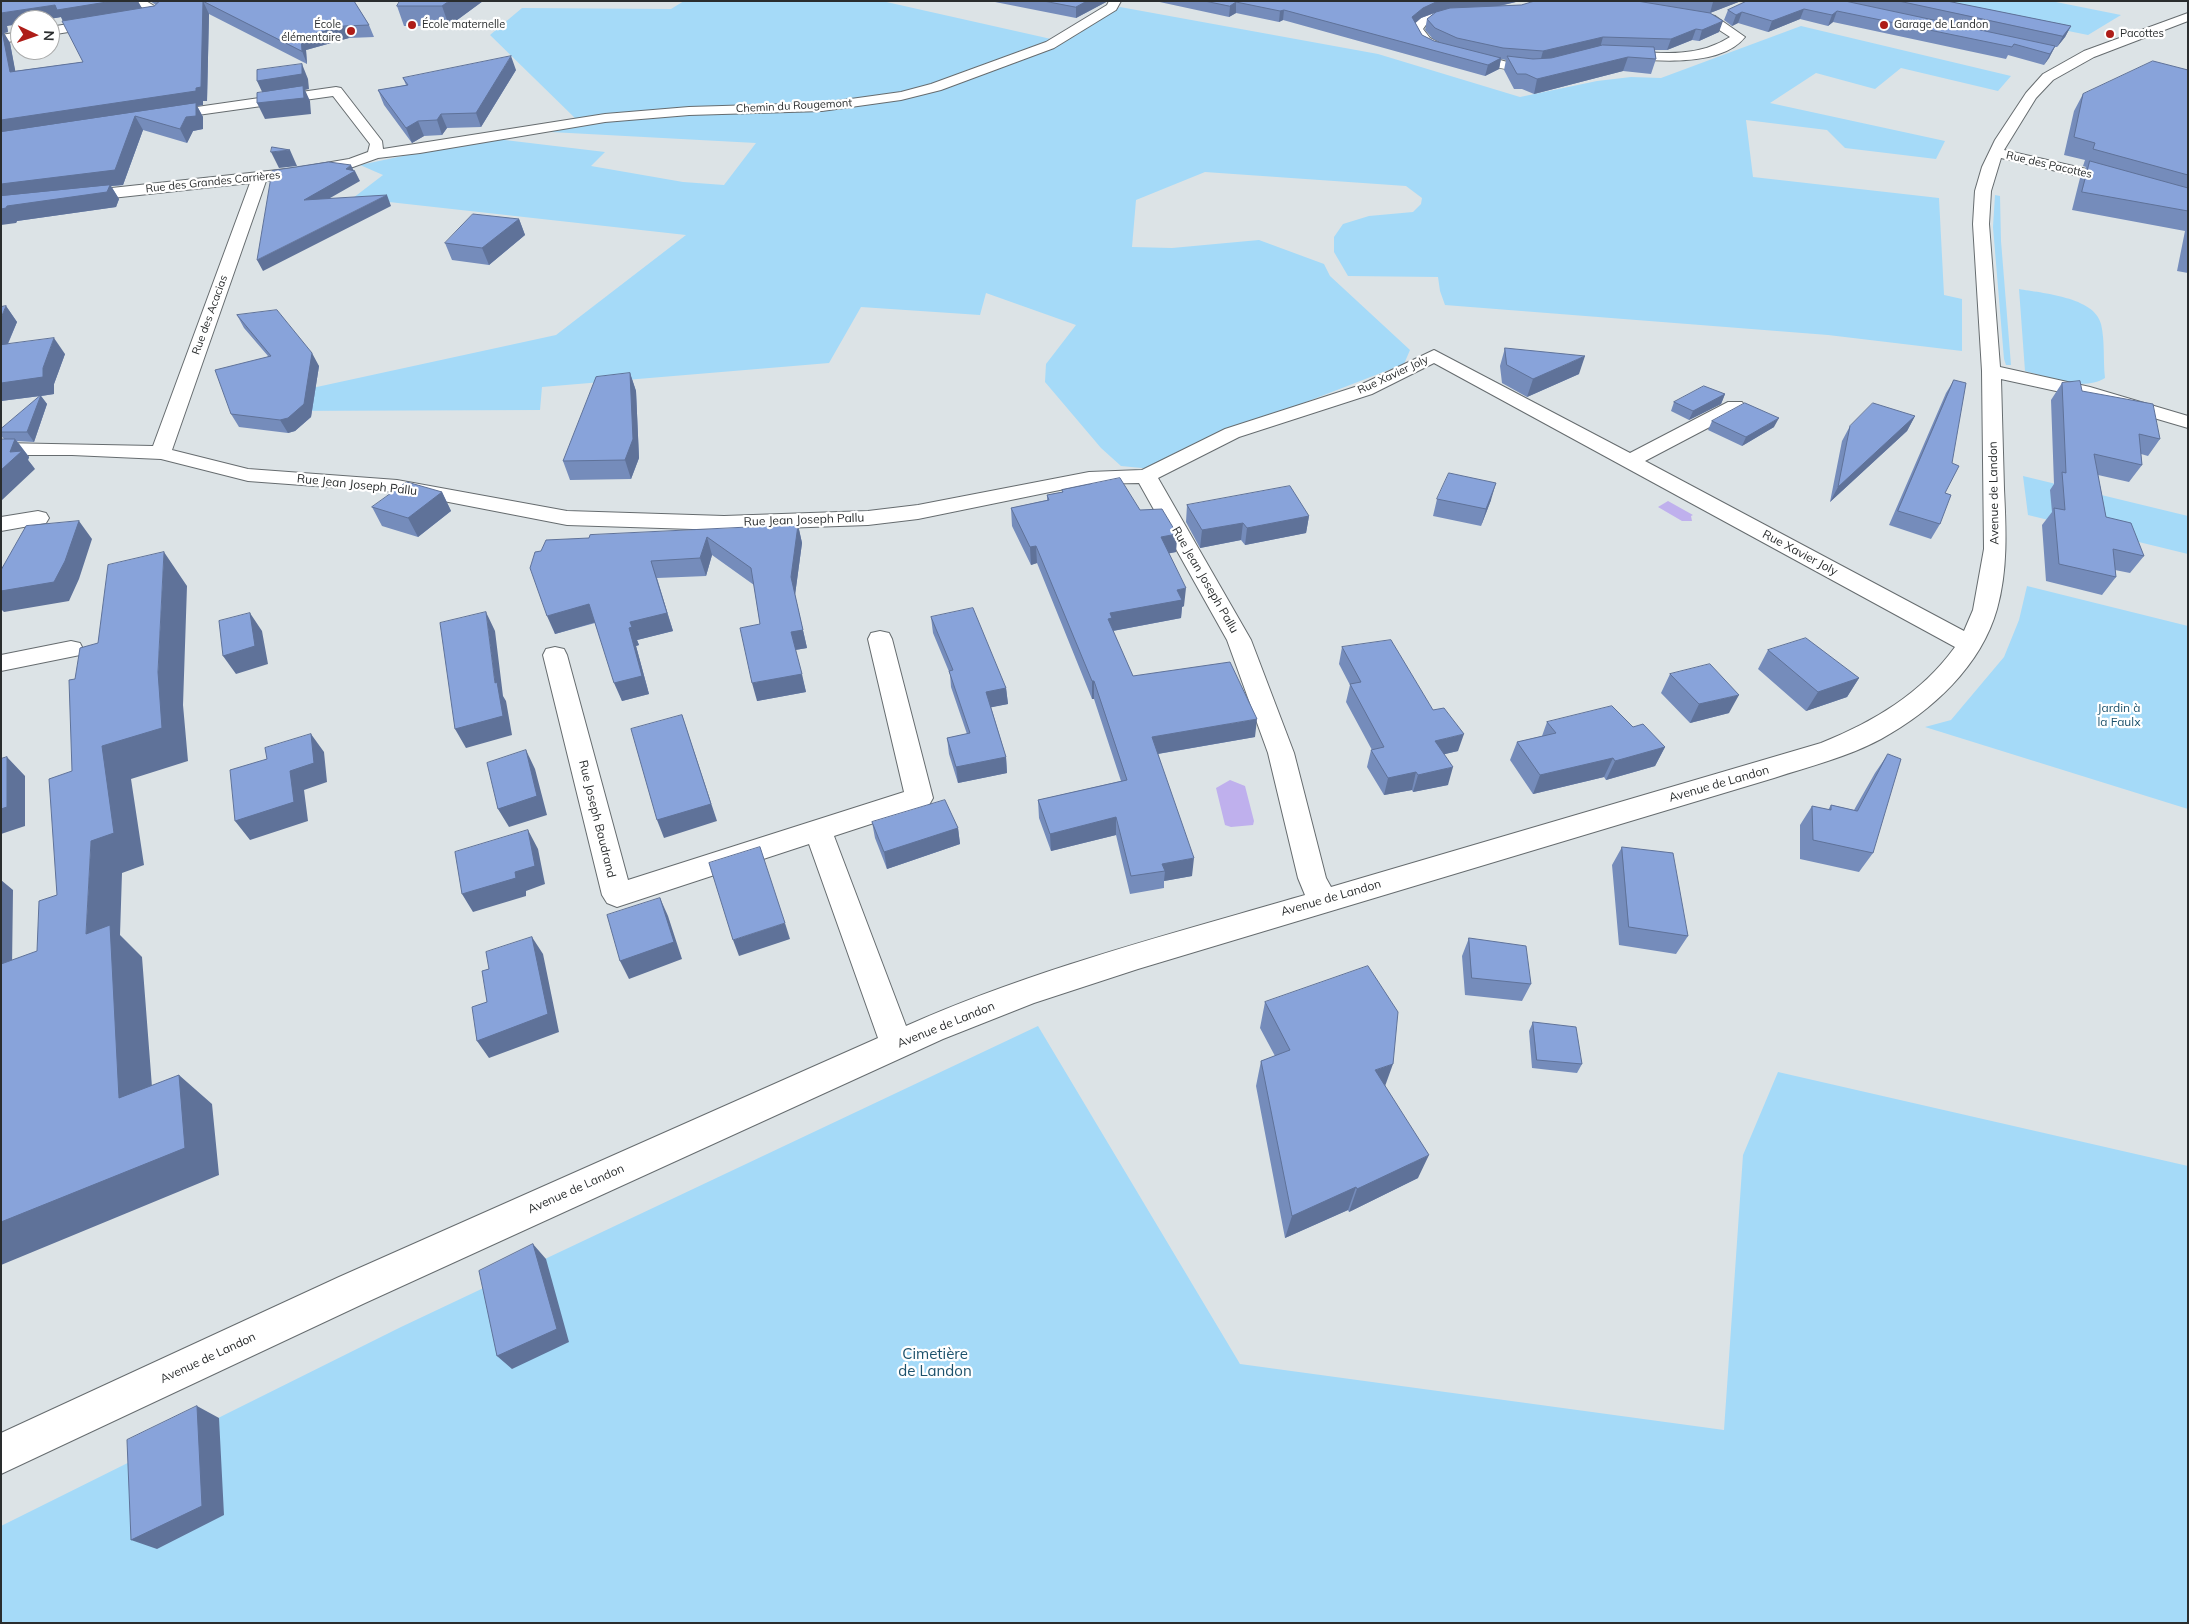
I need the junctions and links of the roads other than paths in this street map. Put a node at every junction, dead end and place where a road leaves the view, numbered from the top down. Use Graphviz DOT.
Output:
graph roads {
  1 [pos="136,1"];
  2 [pos="1115,1"];
  3 [pos="1476,12"];
  4 [pos="1675,13"];
  5 [pos="1727,14"];
  6 [pos="2188,17"];
  7 [pos="1711,19"];
  8 [pos="60,29"];
  9 [pos="1603,54"];
  10 [pos="1553,66"];
  11 [pos="152,118"];
  12 [pos="511,132"];
  13 [pos="1996,153"];
  14 [pos="375,154"];
  15 [pos="259,178"];
  16 [pos="2188,203"];
  17 [pos="1,205"];
  18 [pos="1992,371"];
  19 [pos="1735,406"];
  20 [pos="2188,422"];
  21 [pos="1,449"];
  22 [pos="161,453"];
  23 [pos="1630,462"];
  24 [pos="1146,476"];
  25 [pos="38,518"];
  26 [pos="1,524"];
  27 [pos="880,639"];
  28 [pos="1970,644"];
  29 [pos="71,649"];
  30 [pos="555,655"];
  31 [pos="1,663"];
  32 [pos="818,830"];
  33 [pos="1323,900"];
  34 [pos="898,1045"];
  35 [pos="1,1454"];
  1 -- 8 [label="street"];
  2 -- 12 [label="street, Chemin du Rougemont"];
  3 -- 10 [label="street"];
  4 -- 7 [label="street"];
  5 -- 7 [label="street"];
  6 -- 13 [label="street, Avenue de Landon"];
  7 -- 9 [label="street"];
  11 -- 14 [label="street"];
  12 -- 14 [label="street, Rue des Grandes Carrières"];
  13 -- 16 [label="street, Rue des Pacottes"];
  13 -- 18 [label="street, Avenue de Landon"];
  14 -- 15 [label="street, Rue des Grandes Carrières"];
  15 -- 17 [label="street, Rue des Grandes Carrières"];
  15 -- 22 [label="street, Rue des Acacias"];
  18 -- 20 [label="street"];
  18 -- 28 [label="street, Avenue de Landon"];
  19 -- 23 [label="street"];
  21 -- 22 [label="street, Rue Jean Joseph Pallu"];
  22 -- 24 [label="street, Rue Jean Joseph Pallu"];
  23 -- 24 [label="street, Rue Xavier Joly"];
  23 -- 28 [label="street, Rue Xavier Joly"];
  24 -- 33 [label="street, Rue Jean Joseph Pallu"];
  25 -- 26 [label="street"];
  27 -- 32 [label="street, Rue Joseph Baudrand"];
  28 -- 33 [label="street, Avenue de Landon"];
  29 -- 31 [label="street"];
  30 -- 32 [label="street, Rue Joseph Baudrand"];
  32 -- 34 [label="street"];
  33 -- 34 [label="street, Avenue de Landon"];
  34 -- 35 [label="street, Avenue de Landon"];
}
